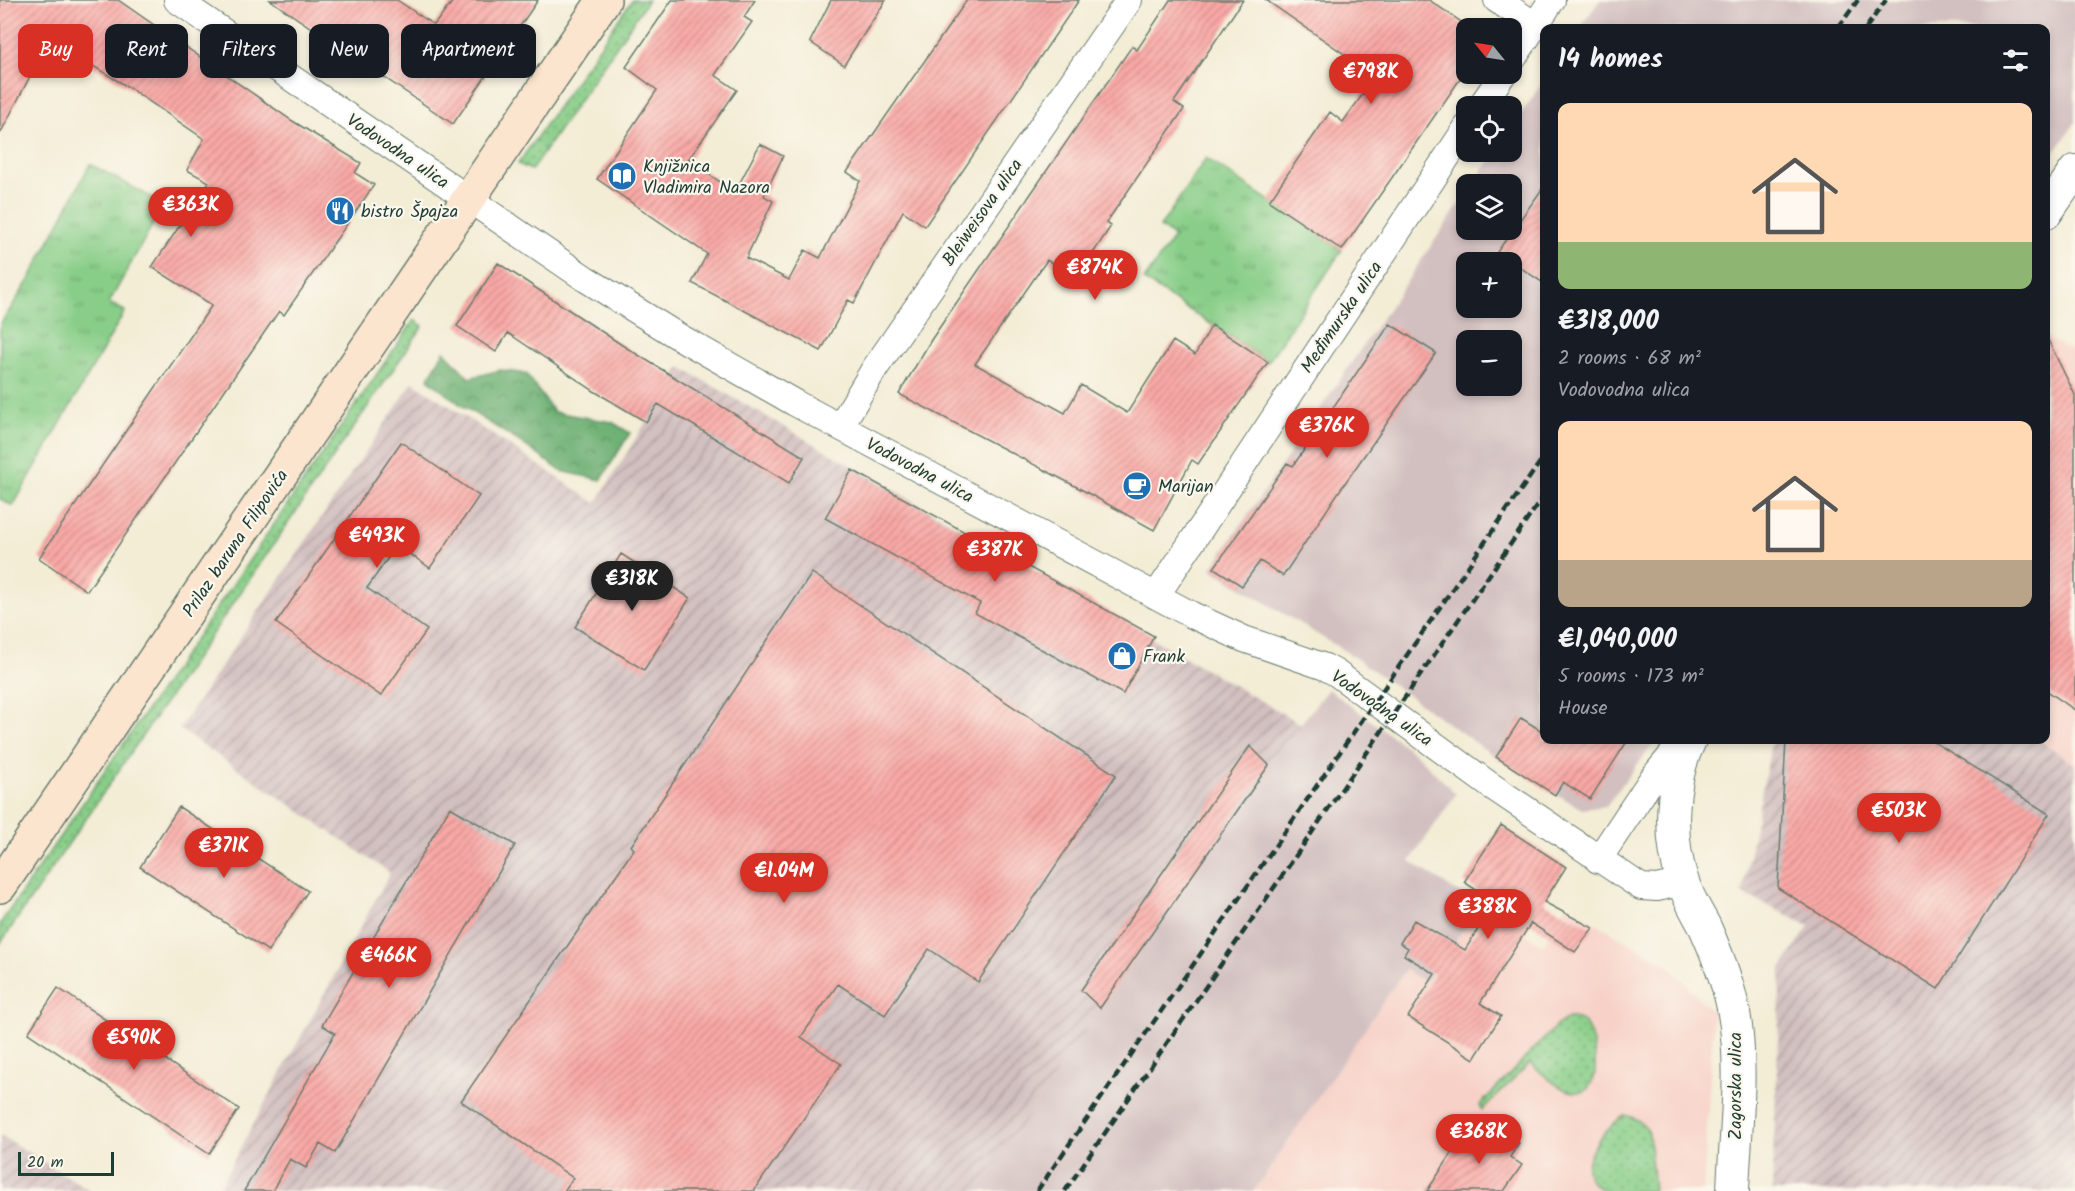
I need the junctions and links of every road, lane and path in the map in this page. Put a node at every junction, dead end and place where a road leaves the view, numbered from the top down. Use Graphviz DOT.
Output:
graph roads {
  1 [pos="177,0"];
  2 [pos="604,0"];
  3 [pos="1129,0"];
  4 [pos="1497,0"];
  5 [pos="1552,0"];
  6 [pos="1535,25"];
  7 [pos="1522,45"];
  8 [pos="1456,144"];
  9 [pos="2075,171"];
  10 [pos="468,199"];
  11 [pos="2050,207"];
  12 [pos="840,427"];
  13 [pos="1156,596"];
  14 [pos="1681,744"];
  15 [pos="1689,744"];
  16 [pos="1598,860"];
  17 [pos="1683,882"];
  18 [pos="0,886"];
  19 [pos="1733,1191"];
  1 -- 10 [label="street, Vodovodna ulica"];
  2 -- 10 [label="main road, Prilaz baruna Filipovića"];
  3 -- 12 [label="street, Bleiweisova ulica"];
  4 -- 6 [label="street"];
  5 -- 6 [label="street"];
  6 -- 7 [label="street"];
  8 -- 13 [label="street, Međimurska ulica"];
  9 -- 11 [label="street"];
  10 -- 12 [label="street, Vodovodna ulica"];
  10 -- 18 [label="main road, Prilaz baruna Filipovića"];
  12 -- 13 [label="street, Vodovodna ulica"];
  13 -- 16 [label="street, Vodovodna ulica"];
  14 -- 16 [label="street"];
  15 -- 17 [label="street, Zagorska ulica"];
  16 -- 17 [label="street, Vodovodna ulica"];
  17 -- 19 [label="street, Zagorska ulica"];
}
